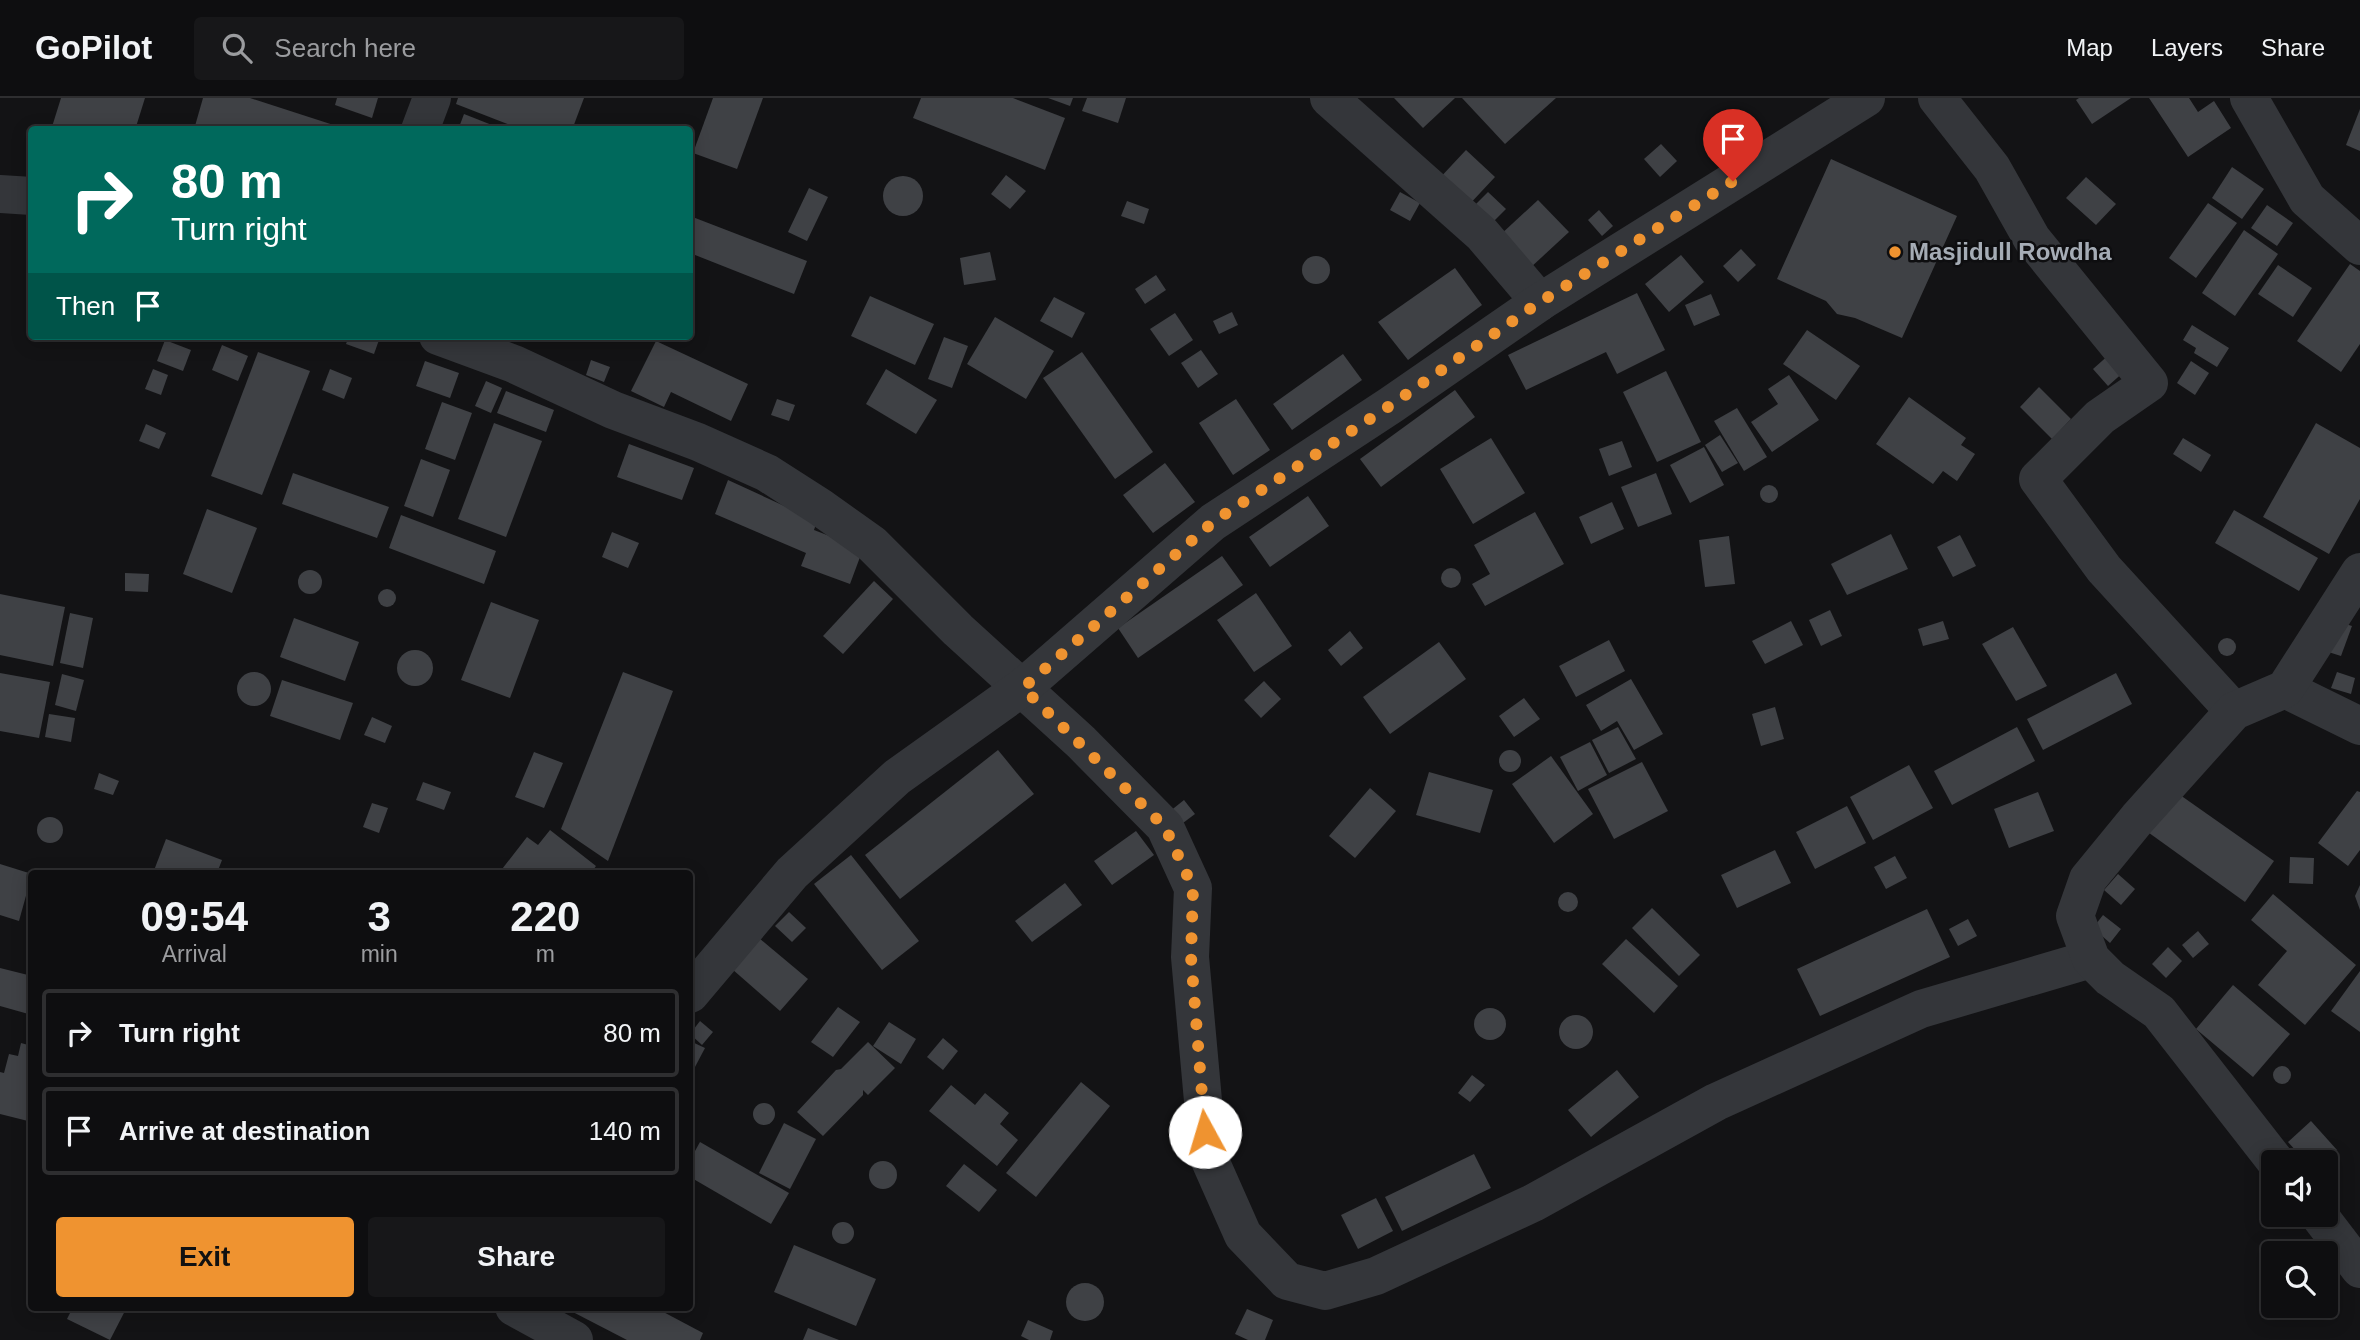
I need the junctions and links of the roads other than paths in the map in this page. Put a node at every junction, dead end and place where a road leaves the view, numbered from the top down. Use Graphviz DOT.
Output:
graph roads {
  1 [pos="432,98"];
  2 [pos="1329,98"];
  3 [pos="1866,98"];
  4 [pos="1937,98"];
  5 [pos="2249,98"];
  6 [pos="422,126"];
  7 [pos="0,194"];
  8 [pos="28,196"];
  9 [pos="2360,246"];
  10 [pos="1540,302"];
  11 [pos="449,340"];
  12 [pos="2360,572"];
  13 [pos="1023,688"];
  14 [pos="2285,689"];
  15 [pos="2234,711"];
  16 [pos="2360,726"];
  17 [pos="2091,959"];
  18 [pos="693,991"];
  19 [pos="2267,1150"];
  20 [pos="2328,1227"];
  21 [pos="2360,1269"];
  22 [pos="521,1311"];
  23 [pos="574,1340"];
  1 -- 6 [label="street"];
  2 -- 10 [label="street"];
  3 -- 10 [label="street"];
  4 -- 15 [label="street"];
  5 -- 9 [label="street"];
  7 -- 8 [label="street"];
  10 -- 13 [label="street"];
  11 -- 13 [label="street"];
  12 -- 14 [label="street"];
  13 -- 17 [label="street"];
  13 -- 18 [label="street"];
  14 -- 15 [label="street"];
  14 -- 16 [label="street"];
  15 -- 17 [label="street"];
  17 -- 19 [label="street"];
  20 -- 21 [label="street"];
  22 -- 23 [label="street"];
}
